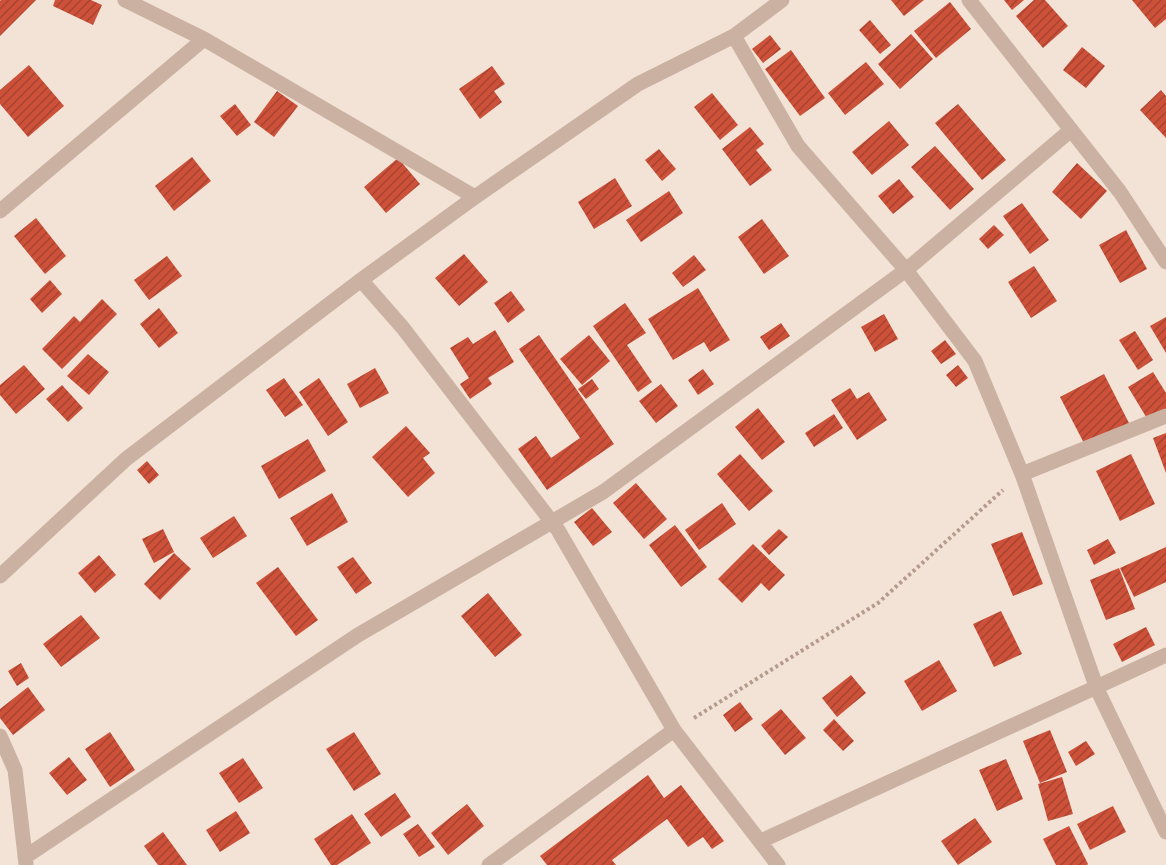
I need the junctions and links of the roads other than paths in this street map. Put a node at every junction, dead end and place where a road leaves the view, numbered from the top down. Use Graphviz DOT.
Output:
graph roads {
  1 [pos="125,0"];
  2 [pos="782,0"];
  3 [pos="969,0"];
  4 [pos="734,36"];
  5 [pos="204,39"];
  6 [pos="1071,130"];
  7 [pos="476,196"];
  8 [pos="0,211"];
  9 [pos="1166,262"];
  10 [pos="906,270"];
  11 [pos="361,280"];
  12 [pos="1166,416"];
  13 [pos="1022,474"];
  14 [pos="550,522"];
  15 [pos="0,576"];
  16 [pos="1166,655"];
  17 [pos="1097,688"];
  18 [pos="674,730"];
  19 [pos="0,736"];
  20 [pos="1166,832"];
  21 [pos="761,841"];
  22 [pos="25,861"];
  23 [pos="489,865"];
  24 [pos="778,865"];
  1 -- 5 [label="street"];
  2 -- 4 [label="street"];
  3 -- 6 [label="street"];
  4 -- 7 [label="street"];
  4 -- 10 [label="street"];
  5 -- 7 [label="street"];
  5 -- 8 [label="street"];
  6 -- 9 [label="street"];
  6 -- 10 [label="street"];
  7 -- 11 [label="street"];
  10 -- 13 [label="street"];
  10 -- 14 [label="street"];
  11 -- 14 [label="street"];
  11 -- 15 [label="street"];
  12 -- 13 [label="street"];
  13 -- 17 [label="street"];
  14 -- 18 [label="street"];
  14 -- 22 [label="street"];
  16 -- 17 [label="street"];
  17 -- 20 [label="street"];
  17 -- 21 [label="street"];
  18 -- 21 [label="street"];
  18 -- 23 [label="street"];
  19 -- 22 [label="street"];
  21 -- 24 [label="street"];
}
